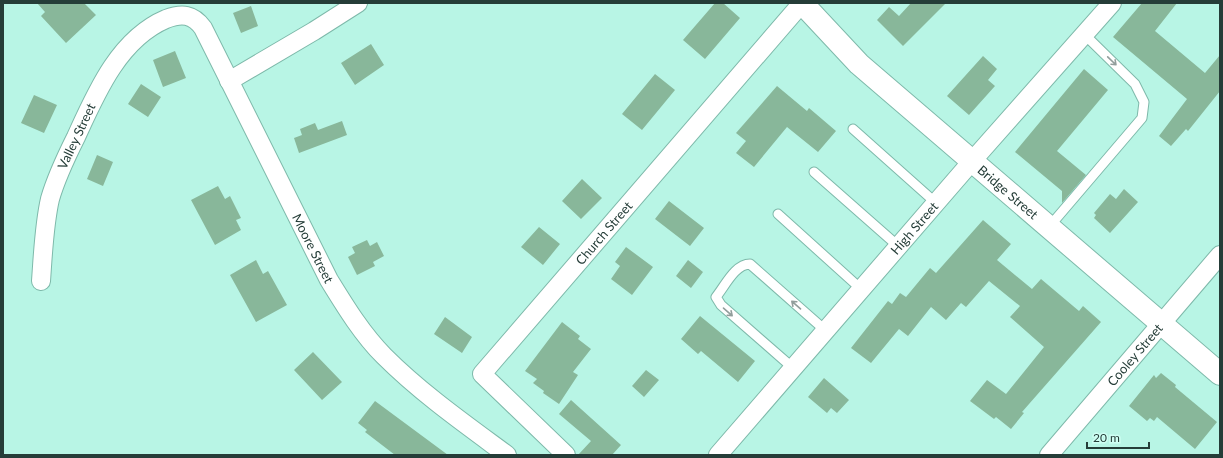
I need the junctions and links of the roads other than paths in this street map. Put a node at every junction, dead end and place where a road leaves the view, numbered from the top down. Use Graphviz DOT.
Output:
graph roads {
  1 [pos="358,3"];
  2 [pos="802,3"];
  3 [pos="1112,3"];
  4 [pos="166,19"];
  5 [pos="1084,34"];
  6 [pos="229,81"];
  7 [pos="853,129"];
  8 [pos="973,160"];
  9 [pos="814,172"];
  10 [pos="936,203"];
  11 [pos="778,214"];
  12 [pos="1049,226"];
  13 [pos="898,246"];
  14 [pos="1220,254"];
  15 [pos="41,280"];
  16 [pos="862,289"];
  17 [pos="1161,324"];
  18 [pos="826,331"];
  19 [pos="793,368"];
  20 [pos="1220,374"];
  21 [pos="507,455"];
  22 [pos="566,455"];
  23 [pos="718,455"];
  24 [pos="1049,455"];
  1 -- 6 [label="street"];
  2 -- 8 [label="main road, Bridge Street"];
  2 -- 22 [label="street, Church Street"];
  3 -- 5 [label="street, High Street"];
  4 -- 6 [label="street, Moore Street"];
  4 -- 15 [label="street, Valley Street"];
  5 -- 8 [label="street, High Street"];
  5 -- 12 [label="lane, one-way"];
  6 -- 21 [label="street, Moore Street"];
  7 -- 10 [label="lane"];
  8 -- 10 [label="street, High Street"];
  8 -- 12 [label="main road, Bridge Street"];
  9 -- 13 [label="lane"];
  10 -- 13 [label="street, High Street"];
  11 -- 16 [label="lane"];
  12 -- 17 [label="main road, Bridge Street"];
  13 -- 16 [label="street, High Street"];
  14 -- 17 [label="street, Cooley Street"];
  16 -- 18 [label="street, High Street"];
  17 -- 20 [label="main road, Bridge Street"];
  17 -- 24 [label="street, Cooley Street"];
  18 -- 19 [label="street, High Street"];
  18 -- 19 [label="lane, one-way"];
  19 -- 23 [label="street, High Street"];
}
